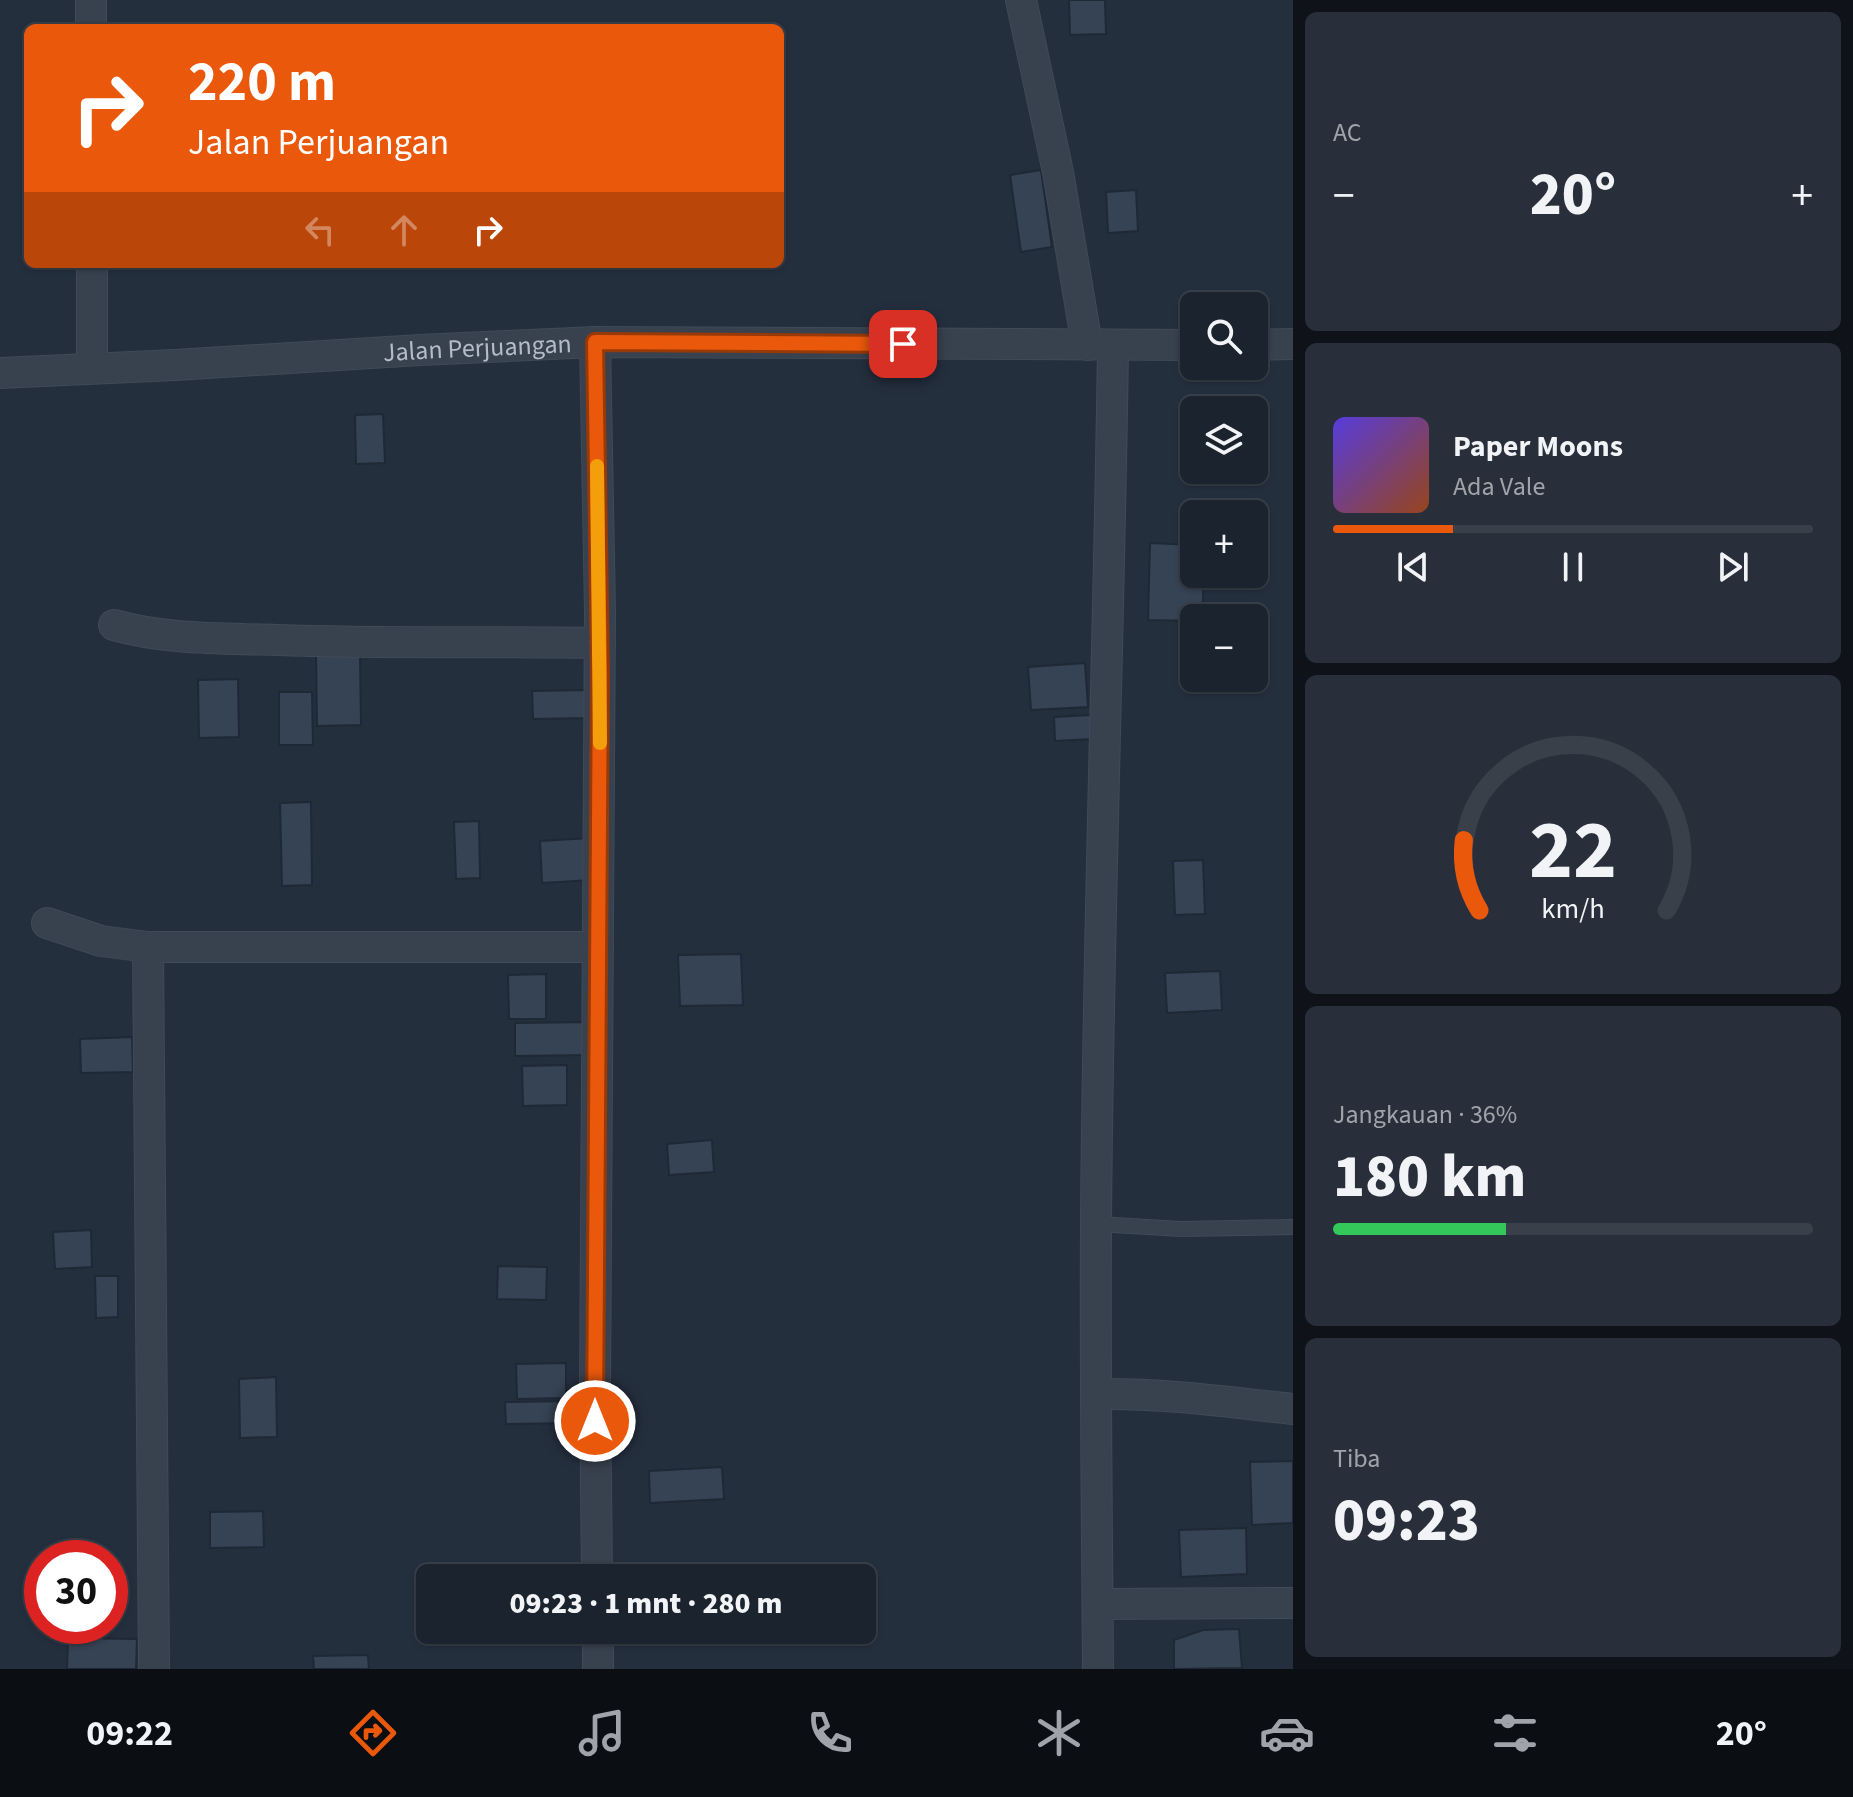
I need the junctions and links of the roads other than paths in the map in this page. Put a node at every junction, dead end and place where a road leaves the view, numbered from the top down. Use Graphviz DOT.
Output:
graph roads {
  1 [pos="91,0"];
  2 [pos="1021,0"];
  3 [pos="91,24"];
  4 [pos="92,268"];
  5 [pos="595,342"];
  6 [pos="1293,344"];
  7 [pos="1180,345"];
  8 [pos="1268,345"];
  9 [pos="1100,346"];
  10 [pos="92,368"];
  11 [pos="0,373"];
  12 [pos="114,625"];
  13 [pos="600,643"];
  14 [pos="47,923"];
  15 [pos="148,947"];
  16 [pos="598,947"];
  17 [pos="1096,1224"];
  18 [pos="1293,1227"];
  19 [pos="1096,1394"];
  20 [pos="1293,1409"];
  21 [pos="597,1564"];
  22 [pos="1293,1603"];
  23 [pos="1098,1604"];
  24 [pos="598,1644"];
  25 [pos="154,1669"];
  26 [pos="598,1669"];
  27 [pos="1098,1669"];
  1 -- 3 [label="street"];
  2 -- 9 [label="street"];
  4 -- 10 [label="street"];
  5 -- 9 [label="street, Jalan Perjuangan"];
  5 -- 10 [label="street, Jalan Perjuangan"];
  5 -- 13 [label="street"];
  6 -- 8 [label="street"];
  7 -- 9 [label="street, Jalan Perjuangan"];
  9 -- 17 [label="street"];
  10 -- 11 [label="street, Jalan Perjuangan"];
  12 -- 13 [label="street"];
  13 -- 16 [label="street"];
  14 -- 15 [label="street"];
  15 -- 16 [label="street"];
  15 -- 25 [label="street"];
  16 -- 21 [label="street"];
  17 -- 18 [label="lane"];
  17 -- 19 [label="street"];
  19 -- 20 [label="street"];
  19 -- 23 [label="street"];
  22 -- 23 [label="street"];
  23 -- 27 [label="street"];
  24 -- 26 [label="street"];
}
